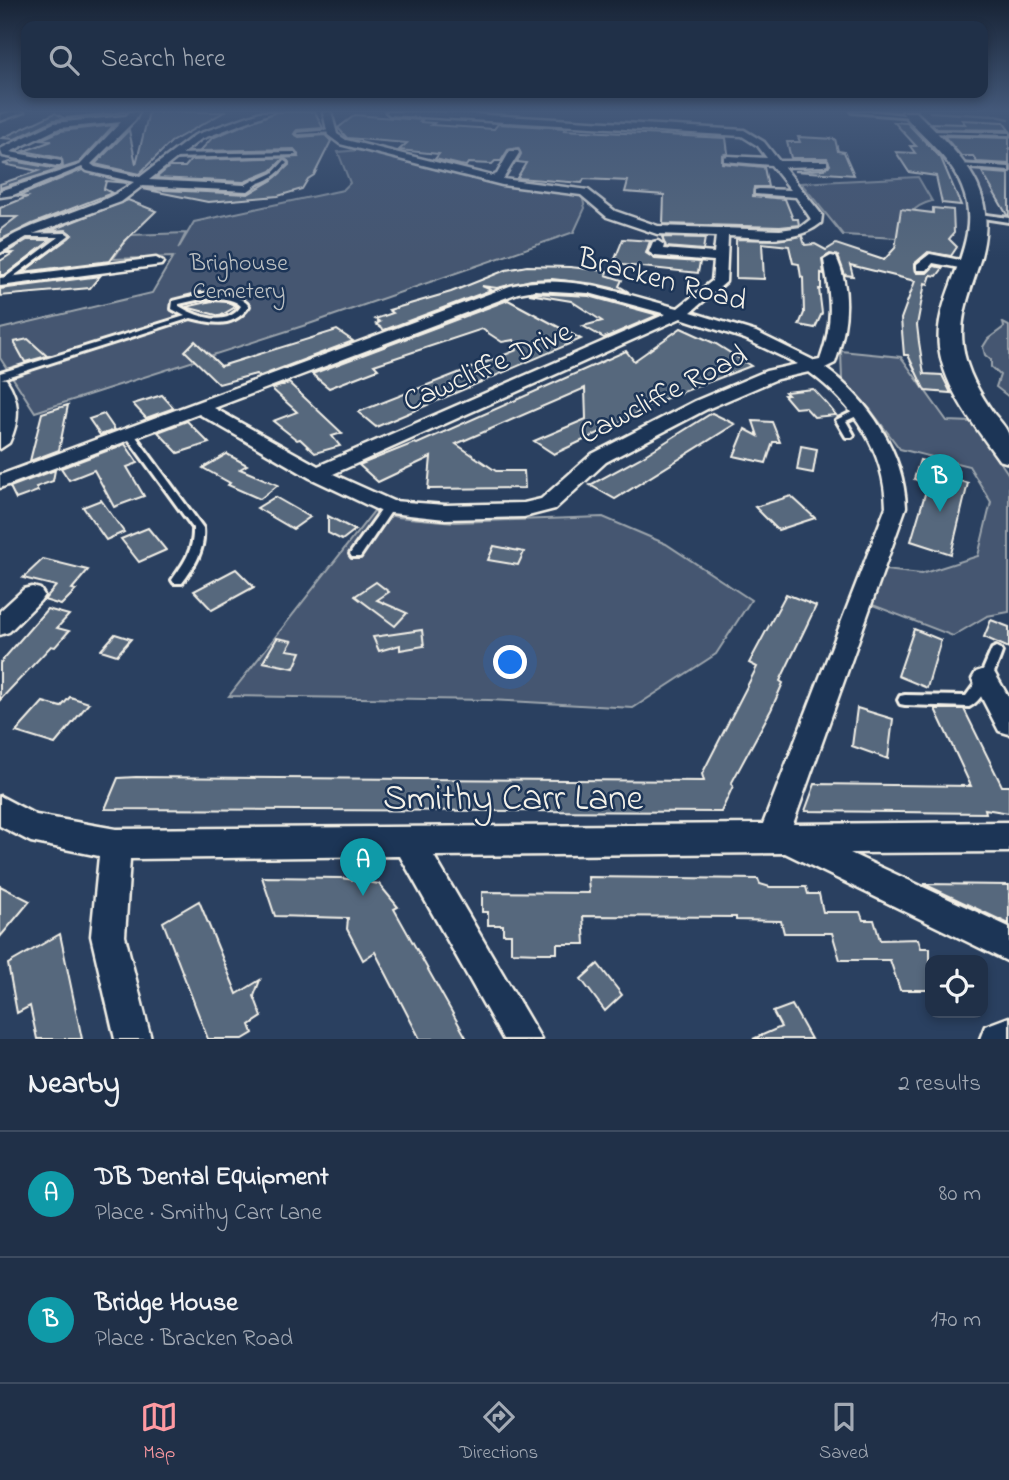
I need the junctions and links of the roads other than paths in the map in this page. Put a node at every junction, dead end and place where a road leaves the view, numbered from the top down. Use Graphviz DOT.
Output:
graph roads {
  1 [pos="43,160"];
  2 [pos="89,160"];
  3 [pos="167,160"];
  4 [pos="510,160"];
  5 [pos="745,160"];
  6 [pos="773,160"];
  7 [pos="954,160"];
  8 [pos="412,161"];
  9 [pos="57,163"];
  10 [pos="284,163"];
  11 [pos="775,163"];
  12 [pos="823,163"];
  13 [pos="85,164"];
  14 [pos="959,166"];
  15 [pos="1009,169"];
  16 [pos="493,180"];
  17 [pos="143,182"];
  18 [pos="254,183"];
  19 [pos="759,192"];
  20 [pos="0,194"];
  21 [pos="799,194"];
  22 [pos="979,216"];
  23 [pos="1009,220"];
  24 [pos="722,233"];
  25 [pos="22,235"];
  26 [pos="657,245"];
  27 [pos="0,249"];
  28 [pos="721,258"];
  29 [pos="831,260"];
  30 [pos="156,262"];
  31 [pos="970,266"];
  32 [pos="922,267"];
  33 [pos="2,281"];
  34 [pos="681,313"];
  35 [pos="191,316"];
  36 [pos="816,367"];
  37 [pos="0,376"];
  38 [pos="0,383"];
  39 [pos="200,407"];
  40 [pos="860,411"];
  41 [pos="129,433"];
  42 [pos="849,435"];
  43 [pos="0,443"];
  44 [pos="1009,454"];
  45 [pos="317,474"];
  46 [pos="0,482"];
  47 [pos="389,507"];
  48 [pos="356,554"];
  49 [pos="178,580"];
  50 [pos="32,595"];
  51 [pos="0,626"];
  52 [pos="996,652"];
  53 [pos="985,679"];
  54 [pos="905,700"];
  55 [pos="1009,723"];
  56 [pos="0,810"];
  57 [pos="1009,837"];
  58 [pos="780,838"];
  59 [pos="407,840"];
  60 [pos="116,844"];
  61 [pos="1009,946"];
  62 [pos="1009,1035"];
  63 [pos="133,1039"];
  64 [pos="523,1039"];
  65 [pos="998,1039"];
  1 -- 9 [label="street"];
  2 -- 13 [label="street"];
  3 -- 17 [label="street"];
  4 -- 16 [label="street"];
  5 -- 11 [label="street"];
  6 -- 11 [label="street"];
  7 -- 14 [label="main road"];
  8 -- 16 [label="street"];
  10 -- 18 [label="lane"];
  11 -- 12 [label="street"];
  11 -- 21 [label="street"];
  13 -- 17 [label="street"];
  13 -- 20 [label="street"];
  14 -- 15 [label="lane"];
  14 -- 22 [label="main road"];
  16 -- 24 [label="street"];
  17 -- 18 [label="street"];
  17 -- 25 [label="street"];
  19 -- 21 [label="street"];
  21 -- 24 [label="street"];
  22 -- 23 [label="lane"];
  22 -- 31 [label="main road"];
  24 -- 28 [label="street, Cawcliffe Drive"];
  25 -- 27 [label="street"];
  25 -- 33 [label="lane"];
  26 -- 28 [label="street"];
  28 -- 34 [label="street, Cawcliffe Drive"];
  29 -- 36 [label="street"];
  30 -- 33 [label="street"];
  31 -- 32 [label="street"];
  31 -- 44 [label="main road"];
  34 -- 36 [label="street, Bracken Road"];
  34 -- 39 [label="street, Bracken Road"];
  34 -- 45 [label="street, Cawcliffe Drive"];
  35 -- 35 [label="lane"];
  35 -- 37 [label="lane"];
  36 -- 40 [label="street, Bracken Road"];
  36 -- 47 [label="street, Cawcliffe Road"];
  38 -- 43 [label="street"];
  39 -- 41 [label="street, Bracken Road"];
  39 -- 45 [label="street, Cawcliffe Road"];
  40 -- 42 [label="lane"];
  40 -- 58 [label="street, Bracken Road"];
  41 -- 46 [label="street, Bracken Road"];
  41 -- 49 [label="lane"];
  45 -- 47 [label="street, Cawcliffe Road"];
  47 -- 48 [label="lane"];
  50 -- 51 [label="street"];
  52 -- 53 [label="lane"];
  53 -- 54 [label="lane"];
  53 -- 55 [label="street"];
  56 -- 60 [label="street, Smithy Carr Lane"];
  57 -- 58 [label="street"];
  58 -- 59 [label="street, Smithy Carr Lane"];
  58 -- 61 [label="street, Smithy Carr Lane"];
  59 -- 60 [label="street, Smithy Carr Lane"];
  59 -- 64 [label="street"];
  60 -- 63 [label="street"];
  62 -- 65 [label="street"];
}
